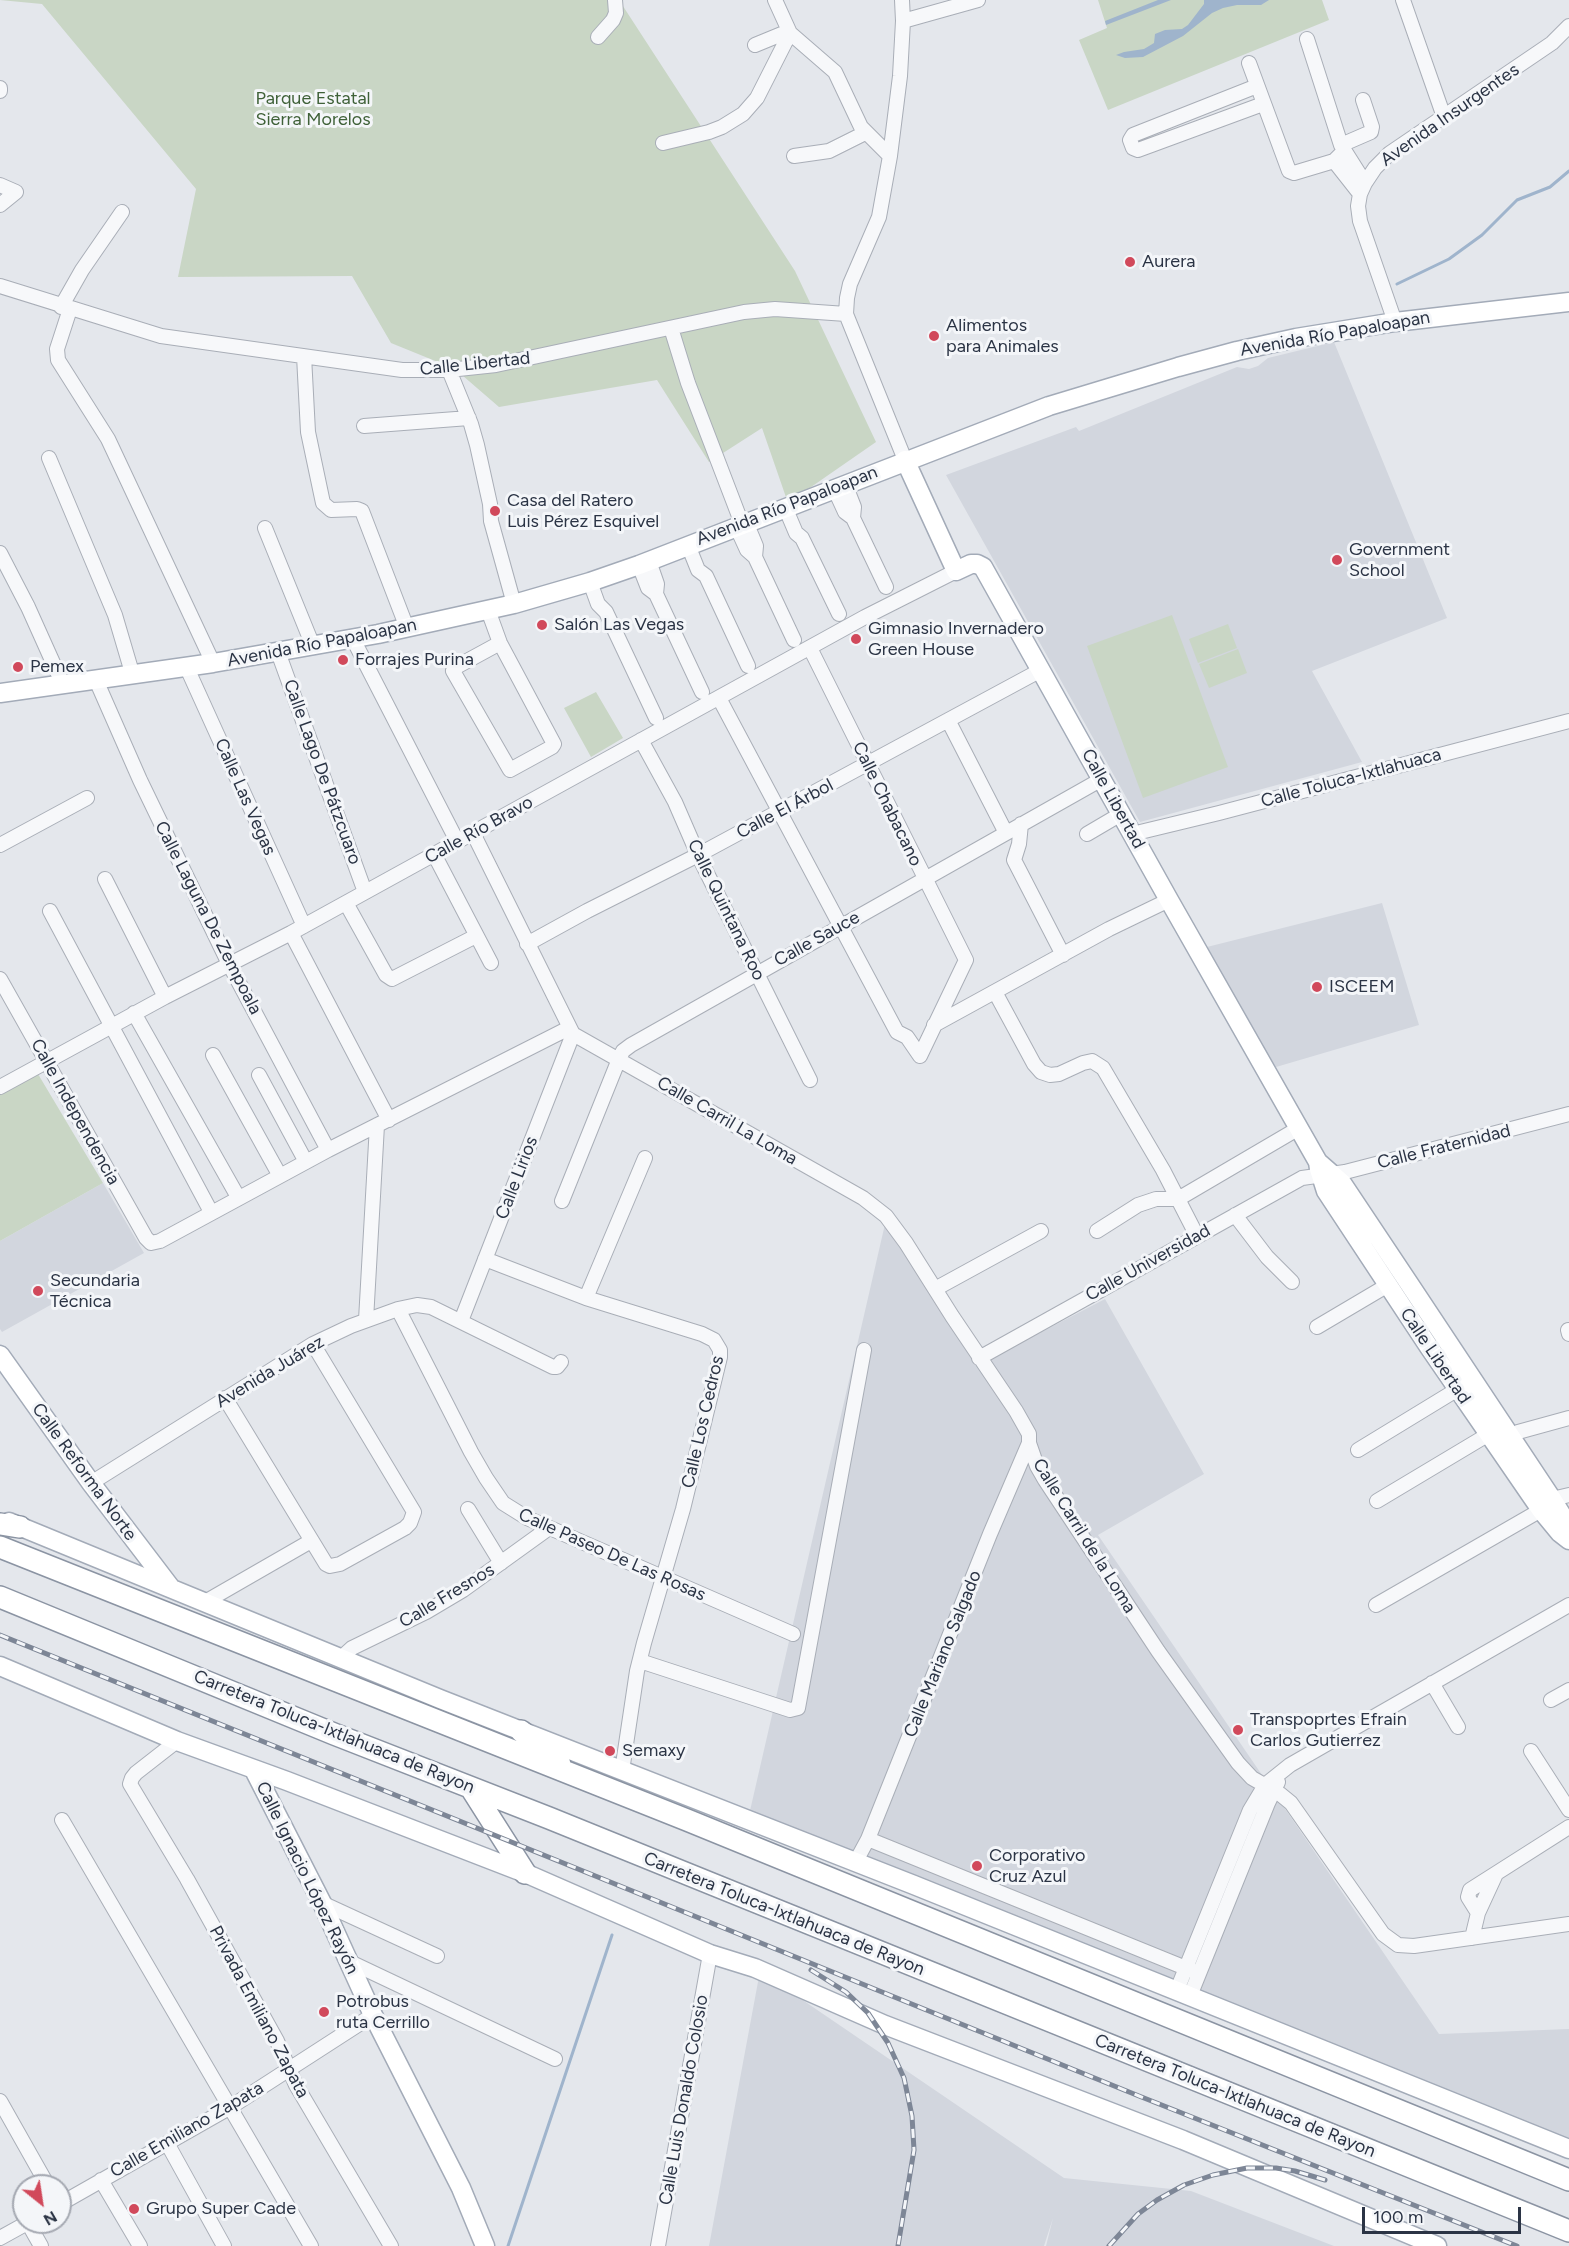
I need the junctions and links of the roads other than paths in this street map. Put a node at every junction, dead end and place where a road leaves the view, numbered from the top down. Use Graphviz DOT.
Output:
graph roads {
  1 [pos="615,0"];
  2 [pos="776,0"];
  3 [pos="902,0"];
  4 [pos="978,0"];
  5 [pos="1403,0"];
  6 [pos="903,21"];
  7 [pos="1569,26"];
  8 [pos="790,32"];
  9 [pos="598,37"];
  10 [pos="1307,39"];
  11 [pos="755,45"];
  12 [pos="1249,63"];
  13 [pos="1257,86"];
  14 [pos="1363,100"];
  15 [pos="1263,104"];
  16 [pos="1444,117"];
  17 [pos="865,133"];
  18 [pos="663,143"];
  19 [pos="1343,154"];
  20 [pos="794,156"];
  21 [pos="890,156"];
  22 [pos="1375,168"];
  23 [pos="0,185"];
  24 [pos="1362,188"];
  25 [pos="0,205"];
  26 [pos="123,212"];
  27 [pos="0,286"];
  28 [pos="1569,302"];
  29 [pos="66,308"];
  30 [pos="846,314"];
  31 [pos="1395,322"];
  32 [pos="671,328"];
  33 [pos="304,357"];
  34 [pos="449,370"];
  35 [pos="468,418"];
  36 [pos="364,426"];
  37 [pos="49,458"];
  38 [pos="905,460"];
  39 [pos="840,486"];
  40 [pos="789,506"];
  41 [pos="742,524"];
  42 [pos="265,528"];
  43 [pos="692,544"];
  44 [pos="0,553"];
  45 [pos="644,563"];
  46 [pos="956,571"];
  47 [pos="594,580"];
  48 [pos="886,587"];
  49 [pos="514,604"];
  50 [pos="488,610"];
  51 [pos="839,614"];
  52 [pos="406,628"];
  53 [pos="353,639"];
  54 [pos="794,640"];
  55 [pos="500,643"];
  56 [pos="313,646"];
  57 [pos="810,648"];
  58 [pos="278,652"];
  59 [pos="213,663"];
  60 [pos="748,666"];
  61 [pos="186,668"];
  62 [pos="1041,670"];
  63 [pos="133,676"];
  64 [pos="96,681"];
  65 [pos="63,685"];
  66 [pos="702,692"];
  67 [pos="0,693"];
  68 [pos="719,698"];
  69 [pos="656,718"];
  70 [pos="948,720"];
  71 [pos="1569,721"];
  72 [pos="641,741"];
  73 [pos="867,765"];
  74 [pos="1102,780"];
  75 [pos="87,798"];
  76 [pos="780,812"];
  77 [pos="1121,814"];
  78 [pos="1021,824"];
  79 [pos="473,833"];
  80 [pos="1006,833"];
  81 [pos="1087,834"];
  82 [pos="1132,834"];
  83 [pos="457,842"];
  84 [pos="0,845"];
  85 [pos="434,854"];
  86 [pos="698,855"];
  87 [pos="105,879"];
  88 [pos="925,880"];
  89 [pos="365,892"];
  90 [pos="1169,900"];
  91 [pos="346,903"];
  92 [pos="51,911"];
  93 [pos="304,926"];
  94 [pos="841,926"];
  95 [pos="291,933"];
  96 [pos="476,936"];
  97 [pos="527,944"];
  98 [pos="1063,955"];
  99 [pos="491,963"];
  100 [pos="229,964"];
  101 [pos="757,972"];
  102 [pos="1,983"];
  103 [pos="995,992"];
  104 [pos="165,997"];
  105 [pos="135,1013"];
  106 [pos="112,1025"];
  107 [pos="934,1025"];
  108 [pos="571,1031"];
  109 [pos="213,1055"];
  110 [pos="619,1059"];
  111 [pos="47,1061"];
  112 [pos="259,1075"];
  113 [pos="810,1080"];
  114 [pos="0,1087"];
  115 [pos="1569,1114"];
  116 [pos="383,1123"];
  117 [pos="1299,1128"];
  118 [pos="328,1150"];
  119 [pos="645,1158"];
  120 [pos="306,1162"];
  121 [pos="1323,1172"];
  122 [pos="280,1176"];
  123 [pos="238,1197"];
  124 [pos="1178,1199"];
  125 [pos="562,1201"];
  126 [pos="211,1212"];
  127 [pos="1235,1215"];
  128 [pos="886,1216"];
  129 [pos="1041,1231"];
  130 [pos="1097,1231"];
  131 [pos="1197,1236"];
  132 [pos="485,1259"];
  133 [pos="1292,1282"];
  134 [pos="1388,1285"];
  135 [pos="935,1289"];
  136 [pos="586,1298"];
  137 [pos="398,1309"];
  138 [pos="366,1320"];
  139 [pos="461,1321"];
  140 [pos="1317,1327"];
  141 [pos="314,1344"];
  142 [pos="864,1350"];
  143 [pos="0,1355"];
  144 [pos="979,1358"];
  145 [pos="561,1362"];
  146 [pos="1458,1389"];
  147 [pos="225,1398"];
  148 [pos="1569,1418"];
  149 [pos="1489,1434"];
  150 [pos="1509,1437"];
  151 [pos="1029,1443"];
  152 [pos="1358,1450"];
  153 [pos="91,1483"];
  154 [pos="1377,1501"];
  155 [pos="468,1509"];
  156 [pos="1557,1509"];
  157 [pos="0,1519"];
  158 [pos="10,1526"];
  159 [pos="549,1528"];
  160 [pos="1569,1540"];
  161 [pos="311,1541"];
  162 [pos="0,1546"];
  163 [pos="501,1563"];
  164 [pos="663,1579"];
  165 [pos="171,1589"];
  166 [pos="0,1597"];
  167 [pos="206,1602"];
  168 [pos="1376,1605"];
  169 [pos="1569,1605"];
  170 [pos="793,1634"];
  171 [pos="341,1658"];
  172 [pos="0,1666"];
  173 [pos="639,1666"];
  174 [pos="1432,1683"];
  175 [pos="1569,1690"];
  176 [pos="1551,1700"];
  177 [pos="1458,1727"];
  178 [pos="521,1731"];
  179 [pos="177,1741"];
  180 [pos="1531,1751"];
  181 [pos="254,1770"];
  182 [pos="622,1771"];
  183 [pos="574,1776"];
  184 [pos="471,1788"];
  185 [pos="1269,1788"];
  186 [pos="1569,1810"];
  187 [pos="62,1820"];
  188 [pos="1569,1827"];
  189 [pos="868,1839"];
  190 [pos="855,1863"];
  191 [pos="525,1873"];
  192 [pos="322,1903"];
  193 [pos="1052,1915"];
  194 [pos="1569,1924"];
  195 [pos="1042,1937"];
  196 [pos="1472,1938"];
  197 [pos="710,1954"];
  198 [pos="437,1956"];
  199 [pos="348,1961"];
  200 [pos="1192,1971"];
  201 [pos="1184,1993"];
  202 [pos="373,2015"];
  203 [pos="555,2059"];
  204 [pos="290,2070"];
  205 [pos="0,2101"];
  206 [pos="228,2108"];
  207 [pos="167,2144"];
  208 [pos="1569,2148"];
  209 [pos="41,2174"];
  210 [pos="101,2180"];
  211 [pos="1569,2180"];
  212 [pos="72,2197"];
  213 [pos="1569,2231"];
  214 [pos="140,2246"];
  215 [pos="224,2246"];
  216 [pos="311,2246"];
  217 [pos="391,2246"];
  218 [pos="485,2246"];
  219 [pos="658,2246"];
  220 [pos="1437,2246"];
  1 -- 9 [label="street"];
  2 -- 8 [label="street"];
  3 -- 6 [label="street"];
  4 -- 6 [label="street"];
  5 -- 16 [label="street"];
  6 -- 21 [label="street"];
  7 -- 16 [label="street, Avenida Insurgentes"];
  8 -- 11 [label="street"];
  8 -- 17 [label="street"];
  8 -- 18 [label="street"];
  10 -- 19 [label="street"];
  12 -- 13 [label="street"];
  13 -- 15 [label="street"];
  13 -- 15 [label="street"];
  14 -- 19 [label="street"];
  15 -- 19 [label="street"];
  16 -- 22 [label="street, Avenida Insurgentes"];
  17 -- 20 [label="street"];
  17 -- 21 [label="street"];
  19 -- 22 [label="street"];
  19 -- 24 [label="street"];
  21 -- 30 [label="street"];
  22 -- 24 [label="street, Avenida Insurgentes"];
  23 -- 25 [label="street"];
  24 -- 31 [label="street"];
  26 -- 29 [label="street"];
  27 -- 29 [label="street, Calle Libertad"];
  28 -- 31 [label="main road, Avenida Río Papaloapan"];
  29 -- 33 [label="street, Calle Libertad"];
  29 -- 59 [label="street"];
  30 -- 32 [label="street, Calle Libertad"];
  30 -- 38 [label="street"];
  31 -- 38 [label="main road, Avenida Río Papaloapan"];
  32 -- 34 [label="street, Calle Libertad"];
  32 -- 41 [label="street"];
  33 -- 34 [label="street, Calle Libertad"];
  33 -- 52 [label="street"];
  34 -- 35 [label="street"];
  35 -- 36 [label="street"];
  35 -- 49 [label="street"];
  37 -- 63 [label="street"];
  38 -- 39 [label="main road, Avenida Río Papaloapan"];
  38 -- 46 [label="main road"];
  39 -- 40 [label="main road, Avenida Río Papaloapan"];
  39 -- 48 [label="street"];
  40 -- 41 [label="main road, Avenida Río Papaloapan"];
  40 -- 51 [label="street"];
  41 -- 43 [label="main road, Avenida Río Papaloapan"];
  41 -- 54 [label="street"];
  42 -- 56 [label="street"];
  43 -- 45 [label="main road, Avenida Río Papaloapan"];
  43 -- 60 [label="street"];
  44 -- 65 [label="street"];
  45 -- 47 [label="main road, Avenida Río Papaloapan"];
  45 -- 66 [label="street"];
  46 -- 57 [label="street, Calle Río Bravo"];
  46 -- 62 [label="main road, Calle Libertad"];
  47 -- 49 [label="main road, Avenida Río Papaloapan"];
  47 -- 69 [label="street"];
  49 -- 50 [label="main road, Avenida Río Papaloapan"];
  50 -- 52 [label="main road, Avenida Río Papaloapan"];
  50 -- 55 [label="street"];
  52 -- 53 [label="main road, Avenida Río Papaloapan"];
  53 -- 56 [label="main road, Avenida Río Papaloapan"];
  53 -- 83 [label="street"];
  55 -- 55 [label="street"];
  56 -- 58 [label="main road, Avenida Río Papaloapan"];
  57 -- 68 [label="street, Calle Río Bravo"];
  57 -- 73 [label="street, Calle Chabacano"];
  58 -- 59 [label="main road, Avenida Río Papaloapan"];
  58 -- 89 [label="street, Calle Lago De Pátzcuaro"];
  59 -- 61 [label="main road, Avenida Río Papaloapan"];
  61 -- 63 [label="main road, Avenida Río Papaloapan"];
  61 -- 93 [label="street, Calle Las Vegas"];
  62 -- 70 [label="street, Calle El Árbol"];
  62 -- 74 [label="main road, Calle Libertad"];
  63 -- 64 [label="main road, Avenida Río Papaloapan"];
  64 -- 65 [label="main road, Avenida Río Papaloapan"];
  64 -- 100 [label="street, Calle Laguna De Zempoala"];
  65 -- 67 [label="main road, Avenida Río Papaloapan"];
  68 -- 72 [label="street, Calle Río Bravo"];
  68 -- 76 [label="street"];
  70 -- 73 [label="street, Calle El Árbol"];
  70 -- 80 [label="street"];
  71 -- 82 [label="street, Calle Toluca-Ixtlahuaca"];
  72 -- 79 [label="street, Calle Río Bravo"];
  72 -- 86 [label="street, Calle Quintana Roo"];
  73 -- 76 [label="street, Calle El Árbol"];
  73 -- 88 [label="street, Calle Chabacano"];
  74 -- 77 [label="main road, Calle Libertad"];
  74 -- 78 [label="street, Calle Sauce"];
  75 -- 84 [label="street"];
  76 -- 86 [label="street, Calle El Árbol"];
  76 -- 94 [label="street"];
  77 -- 81 [label="street"];
  77 -- 82 [label="main road, Calle Libertad"];
  78 -- 80 [label="street, Calle Sauce"];
  78 -- 98 [label="street"];
  79 -- 83 [label="street, Calle Río Bravo"];
  79 -- 97 [label="street"];
  80 -- 88 [label="street, Calle Sauce"];
  82 -- 90 [label="main road, Calle Libertad"];
  83 -- 85 [label="street, Calle Río Bravo"];
  85 -- 89 [label="street, Calle Río Bravo"];
  85 -- 96 [label="street"];
  86 -- 97 [label="street, Calle El Árbol"];
  86 -- 101 [label="street, Calle Quintana Roo"];
  87 -- 104 [label="street"];
  88 -- 94 [label="street, Calle Sauce"];
  88 -- 107 [label="street, Calle Chabacano"];
  89 -- 91 [label="street, Calle Río Bravo"];
  90 -- 98 [label="street"];
  90 -- 117 [label="main road, Calle Libertad"];
  91 -- 93 [label="street, Calle Río Bravo"];
  91 -- 96 [label="street"];
  92 -- 106 [label="street"];
  93 -- 95 [label="street, Calle Río Bravo"];
  94 -- 101 [label="street, Calle Sauce"];
  94 -- 107 [label="street"];
  95 -- 100 [label="street, Calle Río Bravo"];
  95 -- 116 [label="street"];
  96 -- 99 [label="street"];
  97 -- 108 [label="street"];
  98 -- 103 [label="street"];
  100 -- 104 [label="street, Calle Río Bravo"];
  100 -- 118 [label="street, Calle Laguna De Zempoala"];
  101 -- 110 [label="street, Calle Sauce"];
  101 -- 113 [label="street, Calle Quintana Roo"];
  102 -- 111 [label="street, Calle Independencia"];
  103 -- 107 [label="street"];
  103 -- 124 [label="street"];
  104 -- 105 [label="street, Calle Río Bravo"];
  105 -- 106 [label="street, Calle Río Bravo"];
  105 -- 123 [label="street"];
  106 -- 111 [label="street, Calle Río Bravo"];
  106 -- 126 [label="street"];
  108 -- 110 [label="street, Calle Carril La Loma"];
  108 -- 116 [label="street"];
  108 -- 132 [label="street, Calle Lirios"];
  109 -- 122 [label="street"];
  110 -- 125 [label="street"];
  110 -- 128 [label="street, Calle Carril La Loma"];
  111 -- 114 [label="street, Calle Río Bravo"];
  111 -- 126 [label="street, Calle Independencia"];
  112 -- 120 [label="street"];
  115 -- 121 [label="street, Calle Fraternidad"];
  116 -- 118 [label="street"];
  116 -- 138 [label="street"];
  117 -- 121 [label="main road, Calle Libertad"];
  117 -- 124 [label="street"];
  118 -- 120 [label="street"];
  119 -- 136 [label="street"];
  120 -- 122 [label="street"];
  121 -- 127 [label="street, Calle Universidad"];
  121 -- 134 [label="main road, Calle Libertad"];
  121 -- 150 [label="main road, Calle Libertad"];
  122 -- 123 [label="street"];
  123 -- 126 [label="street"];
  124 -- 130 [label="street"];
  124 -- 131 [label="street"];
  127 -- 131 [label="street, Calle Universidad"];
  127 -- 133 [label="street"];
  128 -- 135 [label="street, Calle Carril de la Loma"];
  129 -- 135 [label="street"];
  131 -- 144 [label="street, Calle Universidad"];
  132 -- 136 [label="street, Calle Los Cedros"];
  132 -- 139 [label="street, Calle Lirios"];
  134 -- 140 [label="street"];
  134 -- 146 [label="main road, Calle Libertad"];
  135 -- 144 [label="street, Calle Carril de la Loma"];
  136 -- 164 [label="street, Calle Los Cedros"];
  137 -- 138 [label="street, Avenida Juárez"];
  137 -- 139 [label="street, Avenida Juárez"];
  137 -- 159 [label="street, Calle Paseo De Las Rosas"];
  138 -- 141 [label="street, Avenida Juárez"];
  139 -- 145 [label="street, Avenida Juárez"];
  141 -- 147 [label="street, Avenida Juárez"];
  141 -- 161 [label="street"];
  142 -- 173 [label="street"];
  143 -- 153 [label="main road, Calle Reforma Norte"];
  144 -- 151 [label="street, Calle Carril de la Loma"];
  146 -- 149 [label="main road, Calle Libertad"];
  146 -- 152 [label="street"];
  147 -- 153 [label="street, Avenida Juárez"];
  147 -- 161 [label="street"];
  148 -- 150 [label="street"];
  149 -- 154 [label="street"];
  149 -- 156 [label="main road, Calle Libertad"];
  150 -- 156 [label="main road, Calle Libertad"];
  151 -- 185 [label="street, Calle Carril de la Loma"];
  151 -- 189 [label="street, Calle Mariano Salgado"];
  153 -- 165 [label="main road, Calle Reforma Norte"];
  155 -- 163 [label="street"];
  156 -- 160 [label="main road, Calle Libertad"];
  156 -- 168 [label="street"];
  157 -- 158 [label="main road"];
  158 -- 165 [label="main road"];
  159 -- 163 [label="street, Calle Fresnos"];
  159 -- 164 [label="street, Calle Paseo De Las Rosas"];
  161 -- 167 [label="street"];
  162 -- 183 [label="highway"];
  163 -- 171 [label="street, Calle Fresnos"];
  164 -- 170 [label="street, Calle Paseo De Las Rosas"];
  164 -- 173 [label="street, Calle Los Cedros"];
  165 -- 167 [label="main road"];
  166 -- 184 [label="highway, Carretera Toluca-Ixtlahuaca de Rayon"];
  167 -- 171 [label="main road"];
  169 -- 174 [label="street"];
  171 -- 178 [label="main road"];
  172 -- 179 [label="main road"];
  173 -- 182 [label="street, Calle Los Cedros"];
  174 -- 177 [label="street"];
  174 -- 185 [label="street"];
  175 -- 176 [label="street"];
  178 -- 182 [label="main road"];
  178 -- 183 [label="highway"];
  179 -- 181 [label="main road"];
  179 -- 204 [label="street, Privada Emiliano Zapata"];
  180 -- 186 [label="street"];
  181 -- 191 [label="main road"];
  181 -- 192 [label="main road, Calle Ignacio López Rayón"];
  182 -- 190 [label="main road"];
  183 -- 211 [label="highway"];
  184 -- 191 [label="highway"];
  184 -- 213 [label="highway, Carretera Toluca-Ixtlahuaca de Rayon"];
  185 -- 196 [label="street, Calle Carril de la Loma"];
  185 -- 200 [label="street"];
  187 -- 206 [label="street"];
  188 -- 196 [label="street"];
  189 -- 190 [label="street, Calle Mariano Salgado"];
  189 -- 193 [label="street"];
  190 -- 195 [label="main road"];
  191 -- 197 [label="main road"];
  192 -- 198 [label="street"];
  192 -- 199 [label="main road, Calle Ignacio López Rayón"];
  193 -- 195 [label="street"];
  193 -- 200 [label="street"];
  194 -- 196 [label="street, Calle Carril de la Loma"];
  195 -- 201 [label="main road"];
  197 -- 219 [label="street, Calle Luis Donaldo Colosio"];
  197 -- 220 [label="main road"];
  199 -- 202 [label="main road, Calle Ignacio López Rayón"];
  199 -- 203 [label="street"];
  200 -- 201 [label="street"];
  201 -- 208 [label="main road"];
  202 -- 204 [label="street, Calle Emiliano Zapata"];
  202 -- 218 [label="main road, Calle Ignacio López Rayón"];
  204 -- 206 [label="street, Calle Emiliano Zapata"];
  204 -- 217 [label="street, Privada Emiliano Zapata"];
  205 -- 209 [label="street"];
  206 -- 207 [label="street, Calle Emiliano Zapata"];
  206 -- 216 [label="street"];
  207 -- 210 [label="street, Calle Emiliano Zapata"];
  207 -- 215 [label="street"];
  210 -- 212 [label="street, Calle Emiliano Zapata"];
  210 -- 214 [label="street"];
}
